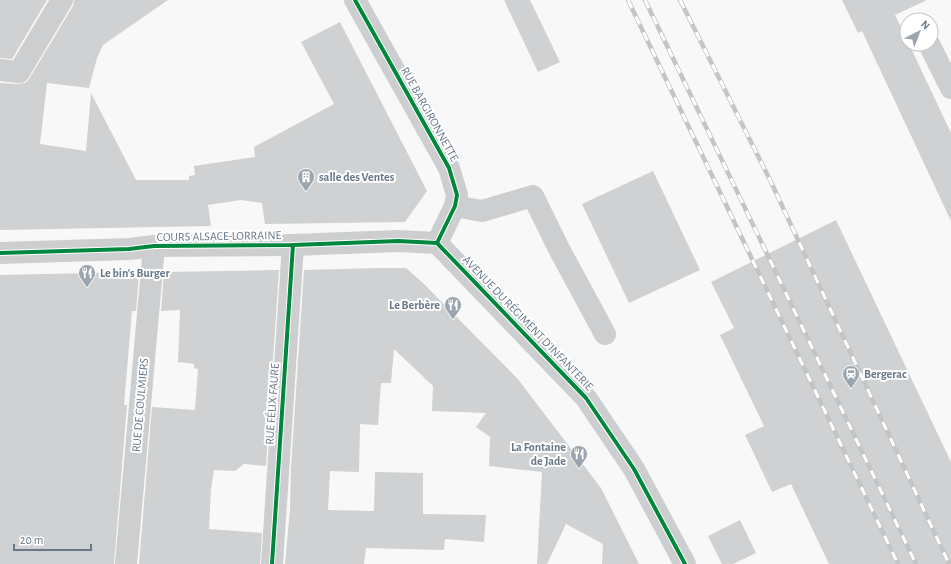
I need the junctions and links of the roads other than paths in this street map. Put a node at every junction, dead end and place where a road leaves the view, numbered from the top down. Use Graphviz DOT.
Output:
graph roads {
  1 [pos="62,0"];
  2 [pos="355,0"];
  3 [pos="932,52"];
  4 [pos="0,70"];
  5 [pos="951,88"];
  6 [pos="455,206"];
  7 [pos="438,242"];
  8 [pos="293,245"];
  9 [pos="154,246"];
  10 [pos="0,253"];
  11 [pos="605,334"];
  12 [pos="126,564"];
  13 [pos="272,564"];
  14 [pos="685,564"];
  1 -- 4 [label="street"];
  2 -- 6 [label="street, RUE BARGIRONNETTE"];
  3 -- 5 [label="street"];
  6 -- 7 [label="street, RUE BARGIRONNETTE"];
  6 -- 11 [label="street"];
  7 -- 8 [label="street, COURS ALSACE-LORRAINE"];
  7 -- 14 [label="street, AVENUE DU RÉGIMENT D'INFANTERIE"];
  8 -- 9 [label="street, COURS ALSACE-LORRAINE"];
  8 -- 13 [label="street, RUE FÉLIX FAURE"];
  9 -- 10 [label="street, COURS ALSACE-LORRAINE"];
  9 -- 12 [label="street, RUE DE COULMIERS"];
}
